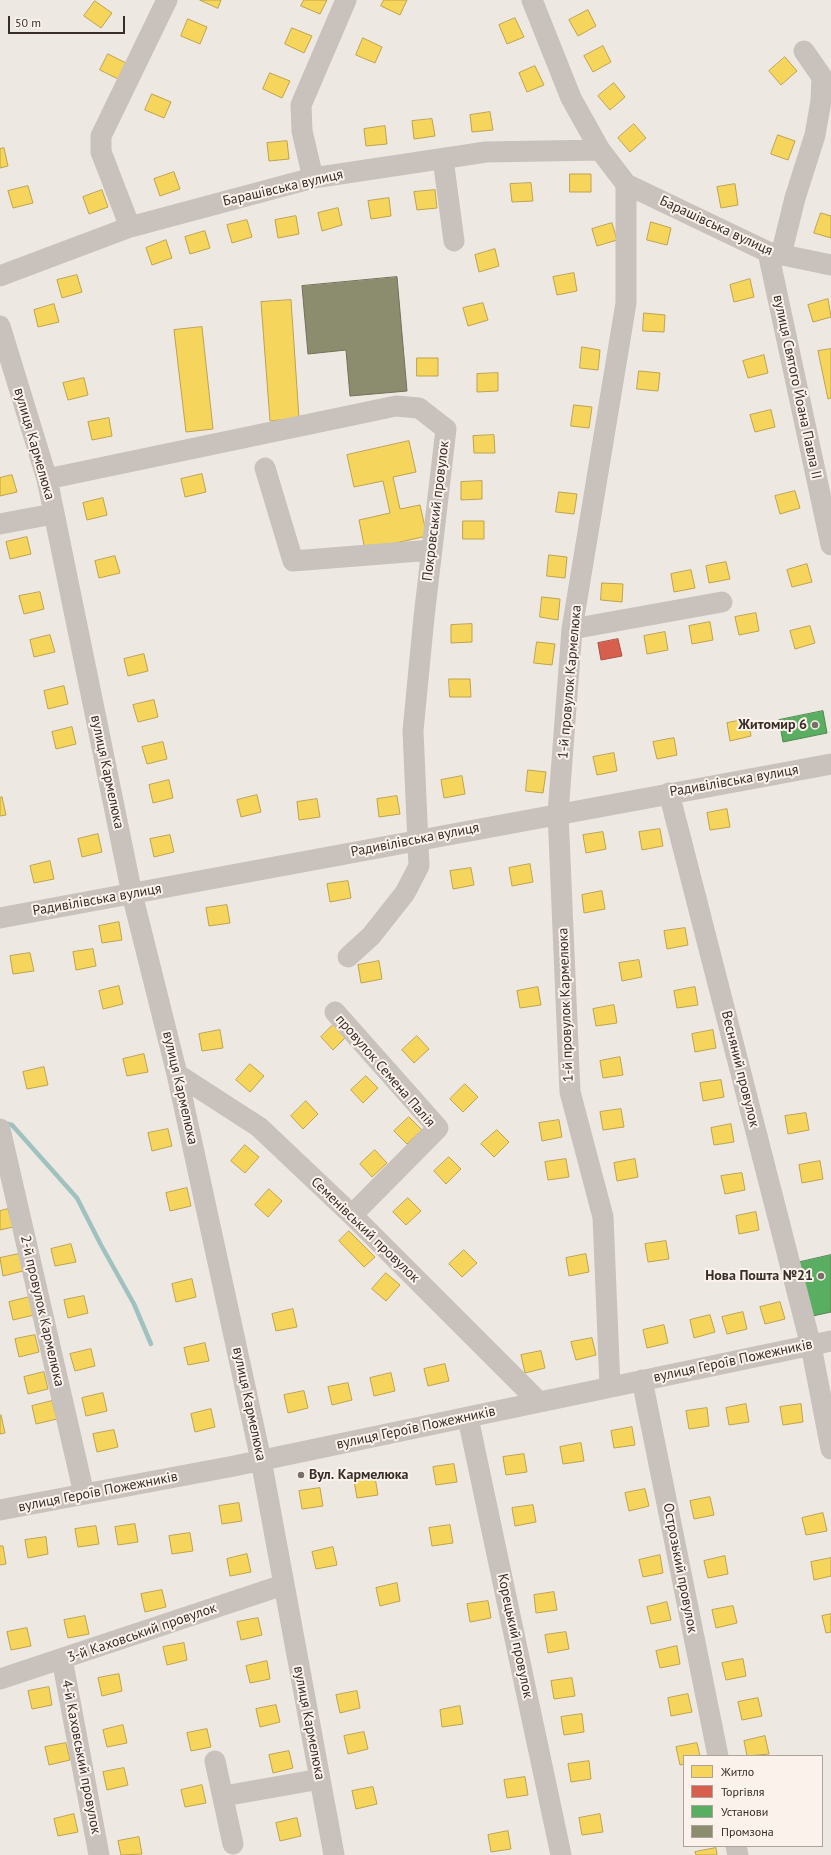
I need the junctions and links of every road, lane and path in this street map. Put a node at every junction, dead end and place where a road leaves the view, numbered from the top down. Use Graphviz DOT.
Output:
graph roads {
  1 [pos="167,0"];
  2 [pos="346,0"];
  3 [pos="532,0"];
  4 [pos="804,51"];
  5 [pos="600,150"];
  6 [pos="443,158"];
  7 [pos="313,178"];
  8 [pos="626,184"];
  9 [pos="130,227"];
  10 [pos="454,241"];
  11 [pos="775,254"];
  12 [pos="831,265"];
  13 [pos="0,276"];
  14 [pos="0,326"];
  15 [pos="266,468"];
  16 [pos="47,479"];
  17 [pos="53,514"];
  18 [pos="0,524"];
  19 [pos="831,545"];
  20 [pos="432,550"];
  21 [pos="722,602"];
  22 [pos="572,629"];
  23 [pos="831,764"];
  24 [pos="669,793"];
  25 [pos="558,814"];
  26 [pos="418,839"];
  27 [pos="132,894"];
  28 [pos="0,918"];
  29 [pos="348,957"];
  30 [pos="334,1012"];
  31 [pos="178,1074"];
  32 [pos="0,1129"];
  33 [pos="352,1215"];
  34 [pos="831,1341"];
  35 [pos="811,1346"];
  36 [pos="642,1380"];
  37 [pos="610,1387"];
  38 [pos="539,1402"];
  39 [pos="468,1418"];
  40 [pos="831,1449"];
  41 [pos="261,1460"];
  42 [pos="84,1494"];
  43 [pos="0,1510"];
  44 [pos="283,1585"];
  45 [pos="62,1659"];
  46 [pos="0,1679"];
  47 [pos="718,1755"];
  48 [pos="215,1761"];
  49 [pos="320,1779"];
  50 [pos="224,1796"];
  51 [pos="233,1844"];
  52 [pos="99,1855"];
  53 [pos="334,1855"];
  54 [pos="561,1855"];
  1 -- 9 [label="street"];
  2 -- 7 [label="street"];
  3 -- 5 [label="street"];
  4 -- 11 [label="street"];
  5 -- 6 [label="street, Барашівська вулиця"];
  5 -- 8 [label="street"];
  6 -- 7 [label="street, Барашівська вулиця"];
  6 -- 10 [label="street"];
  7 -- 9 [label="street, Барашівська вулиця"];
  8 -- 11 [label="street, Барашівська вулиця"];
  8 -- 22 [label="street, 1-й провулок Кармелюка"];
  9 -- 13 [label="street, Барашівська вулиця"];
  11 -- 12 [label="street, Барашівська вулиця"];
  11 -- 19 [label="street, вулиця Святого Йоана Павла II"];
  14 -- 16 [label="street, вулиця Кармелюка"];
  15 -- 20 [label="street"];
  16 -- 17 [label="street, вулиця Кармелюка"];
  16 -- 20 [label="street, Покровський провулок"];
  17 -- 18 [label="street"];
  17 -- 27 [label="street, вулиця Кармелюка"];
  20 -- 26 [label="street, Покровський провулок"];
  21 -- 22 [label="street"];
  22 -- 25 [label="street, 1-й провулок Кармелюка"];
  23 -- 24 [label="street, Радивілівська вулиця"];
  24 -- 25 [label="street, Радивілівська вулиця"];
  24 -- 35 [label="street, Весняний провулок"];
  25 -- 26 [label="street, Радивілівська вулиця"];
  25 -- 37 [label="street, 1-й провулок Кармелюка"];
  26 -- 27 [label="street, Радивілівська вулиця"];
  26 -- 29 [label="street, Покровський провулок"];
  27 -- 28 [label="street, Радивілівська вулиця"];
  27 -- 31 [label="street, вулиця Кармелюка"];
  30 -- 33 [label="street, провулок Семена Палія"];
  31 -- 33 [label="street, Семенівський провулок"];
  31 -- 41 [label="street, вулиця Кармелюка"];
  32 -- 42 [label="street, 2-й провулок Кармелюка"];
  33 -- 38 [label="street, Семенівський провулок"];
  34 -- 35 [label="street, вулиця Героїв Пожежників"];
  35 -- 36 [label="street, вулиця Героїв Пожежників"];
  35 -- 40 [label="street, Весняний провулок"];
  36 -- 37 [label="street, вулиця Героїв Пожежників"];
  36 -- 47 [label="street, Острозький провулок"];
  37 -- 38 [label="street, вулиця Героїв Пожежників"];
  38 -- 39 [label="street, вулиця Героїв Пожежників"];
  39 -- 41 [label="street, вулиця Героїв Пожежників"];
  39 -- 54 [label="street, Корецький провулок"];
  41 -- 42 [label="street, вулиця Героїв Пожежників"];
  41 -- 44 [label="street, вулиця Кармелюка"];
  42 -- 43 [label="street, вулиця Героїв Пожежників"];
  44 -- 45 [label="street, 3-й Каховський провулок"];
  44 -- 49 [label="street, вулиця Кармелюка"];
  45 -- 46 [label="street, 3-й Каховський провулок"];
  45 -- 52 [label="street, 4-й Каховський провулок"];
  48 -- 50 [label="street"];
  49 -- 50 [label="street"];
  49 -- 53 [label="street, вулиця Кармелюка"];
  50 -- 51 [label="street"];
}
